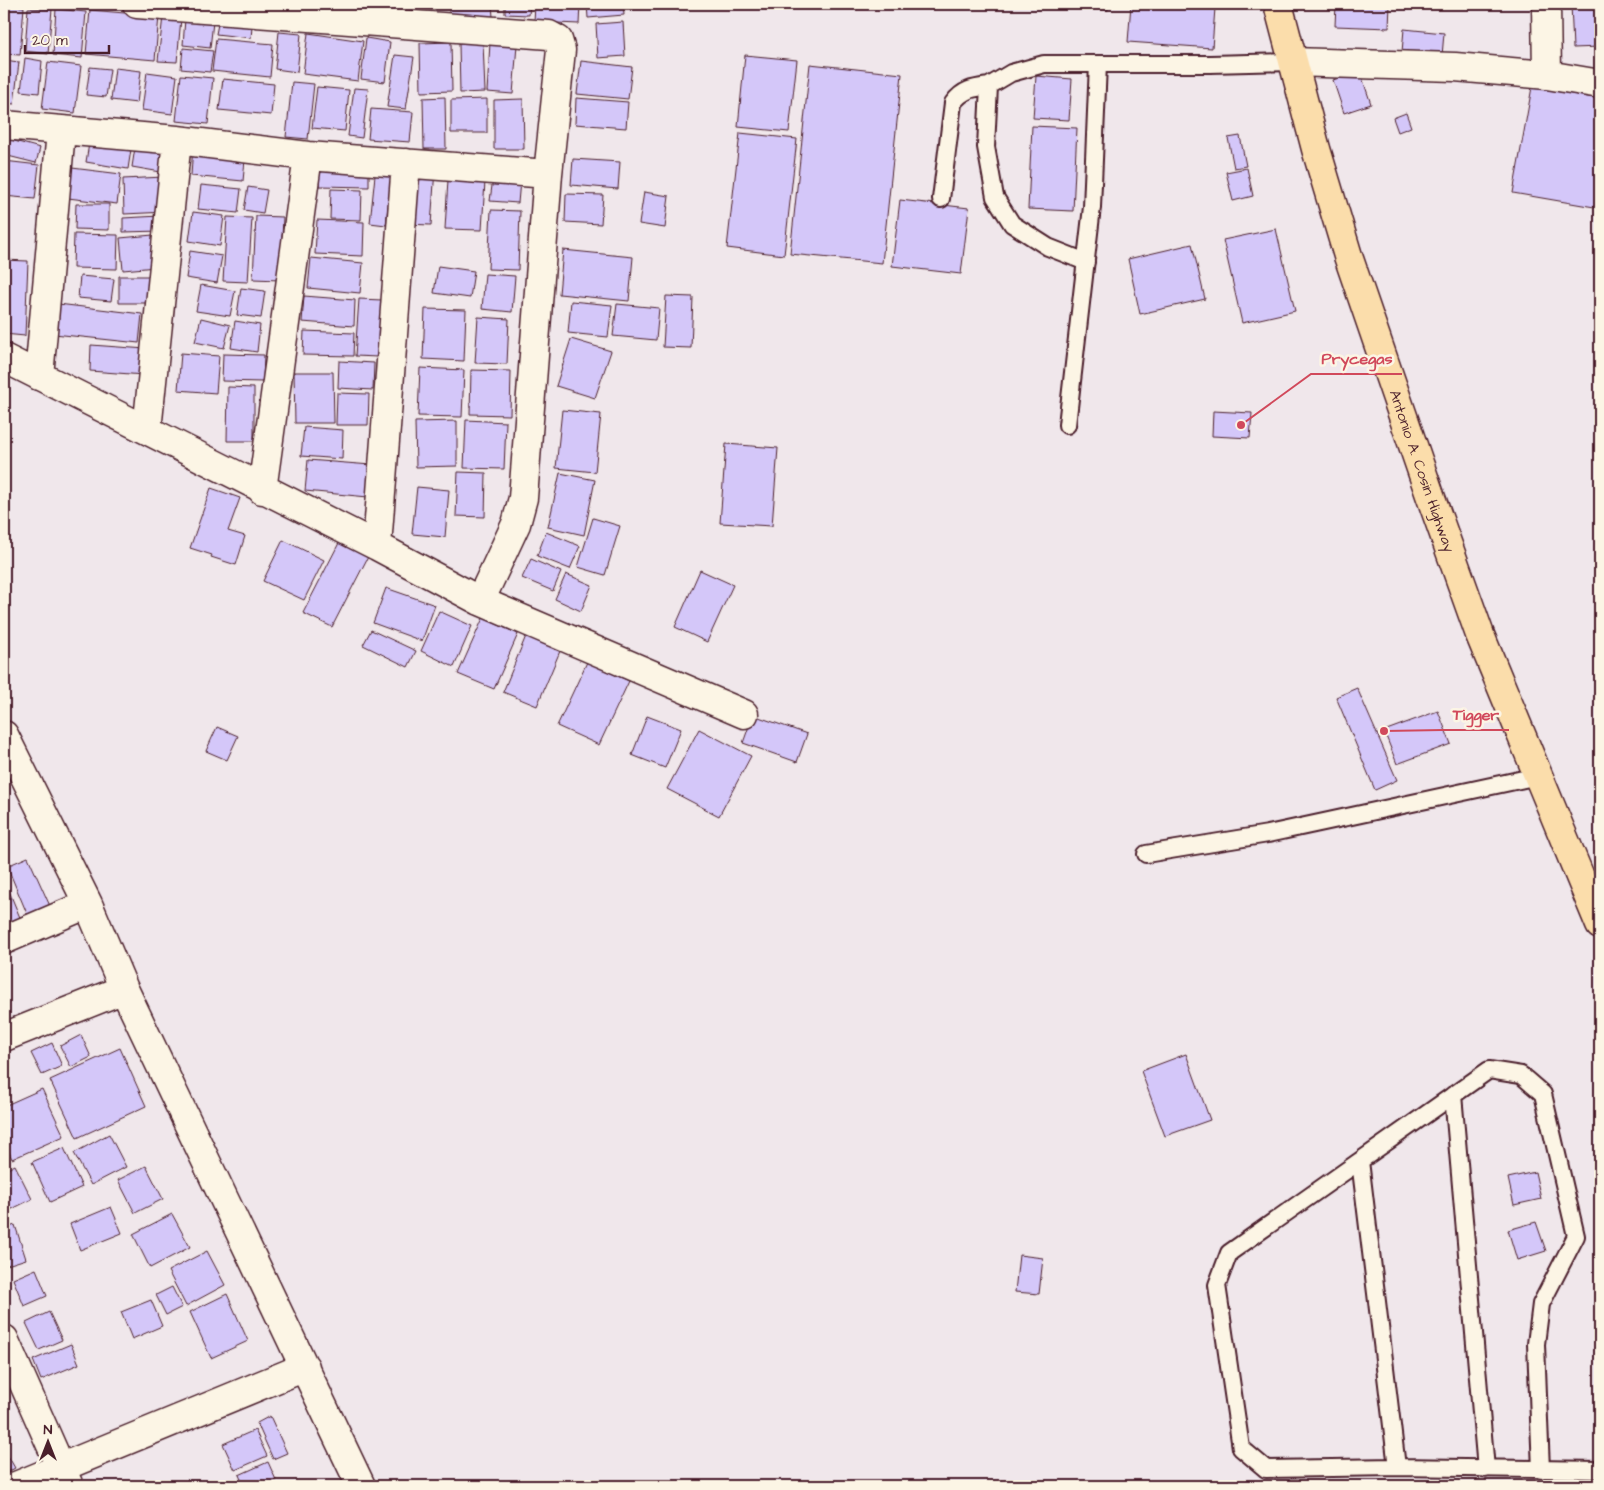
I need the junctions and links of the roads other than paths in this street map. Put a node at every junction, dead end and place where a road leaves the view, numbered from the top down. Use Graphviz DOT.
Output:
graph roads {
  1 [pos="137,4"];
  2 [pos="1278,4"];
  3 [pos="1546,4"];
  4 [pos="1292,62"];
  5 [pos="1098,64"];
  6 [pos="1547,76"];
  7 [pos="1600,84"];
  8 [pos="990,86"];
  9 [pos="4,126"];
  10 [pos="61,131"];
  11 [pos="177,140"];
  12 [pos="308,156"];
  13 [pos="406,163"];
  14 [pos="548,174"];
  15 [pos="941,199"];
  16 [pos="1086,262"];
  17 [pos="4,358"];
  18 [pos="39,376"];
  19 [pos="1067,425"];
  20 [pos="147,430"];
  21 [pos="262,490"];
  22 [pos="377,546"];
  23 [pos="480,601"];
  24 [pos="744,714"];
  25 [pos="4,735"];
  26 [pos="1538,776"];
  27 [pos="1146,854"];
  28 [pos="88,904"];
  29 [pos="1600,925"];
  30 [pos="4,940"];
  31 [pos="124,989"];
  32 [pos="4,1037"];
  33 [pos="1453,1095"];
  34 [pos="1360,1161"];
  35 [pos="4,1339"];
  36 [pos="305,1367"];
  37 [pos="1397,1467"];
  38 [pos="1486,1469"];
  39 [pos="1541,1470"];
  40 [pos="1600,1470"];
  41 [pos="65,1478"];
  42 [pos="16,1486"];
  43 [pos="361,1486"];
  1 -- 14 [label="street"];
  2 -- 4 [label="highway, Antonio A. Cosin Highway"];
  3 -- 6 [label="street"];
  4 -- 5 [label="lane"];
  4 -- 6 [label="street"];
  4 -- 26 [label="highway, Antonio A. Cosin Highway"];
  5 -- 8 [label="lane"];
  5 -- 16 [label="lane"];
  6 -- 7 [label="street"];
  8 -- 15 [label="lane"];
  8 -- 16 [label="lane"];
  9 -- 10 [label="street"];
  10 -- 11 [label="street"];
  10 -- 18 [label="street"];
  11 -- 12 [label="street"];
  11 -- 20 [label="street"];
  12 -- 13 [label="street"];
  12 -- 21 [label="street"];
  13 -- 14 [label="street"];
  13 -- 22 [label="street"];
  14 -- 23 [label="street"];
  16 -- 19 [label="lane"];
  17 -- 18 [label="street"];
  18 -- 20 [label="street"];
  20 -- 21 [label="street"];
  21 -- 22 [label="street"];
  22 -- 23 [label="street"];
  23 -- 24 [label="street"];
  25 -- 28 [label="street"];
  26 -- 27 [label="lane"];
  26 -- 29 [label="highway, Antonio A. Cosin Highway"];
  28 -- 30 [label="street"];
  28 -- 31 [label="street"];
  31 -- 32 [label="street"];
  31 -- 36 [label="street"];
  33 -- 34 [label="lane"];
  33 -- 38 [label="lane"];
  33 -- 39 [label="lane"];
  34 -- 37 [label="lane"];
  34 -- 37 [label="lane"];
  35 -- 41 [label="street"];
  36 -- 41 [label="street"];
  36 -- 43 [label="street"];
  37 -- 38 [label="lane"];
  38 -- 39 [label="lane"];
  39 -- 40 [label="lane"];
  41 -- 42 [label="street"];
}
